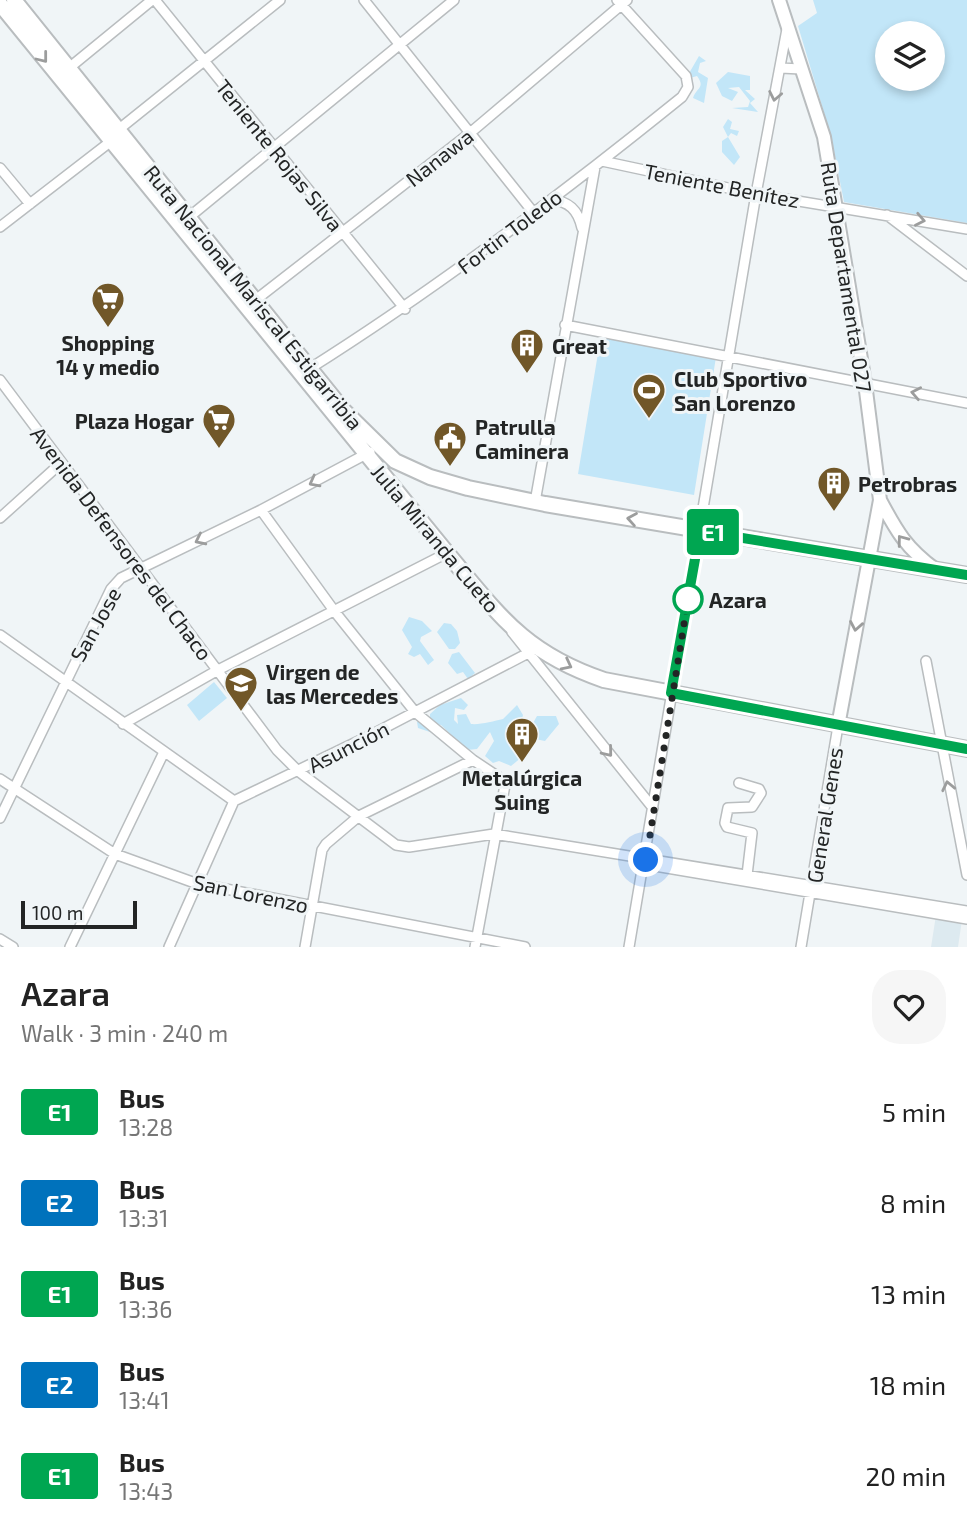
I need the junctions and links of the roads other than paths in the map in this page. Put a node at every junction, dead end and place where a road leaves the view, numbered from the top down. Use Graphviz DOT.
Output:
graph roads {
  1 [pos="154,0"];
  2 [pos="280,0"];
  3 [pos="364,0"];
  4 [pos="454,0"];
  5 [pos="779,0"];
  6 [pos="622,2"];
  7 [pos="4,3"];
  8 [pos="787,29"];
  9 [pos="401,45"];
  10 [pos="205,61"];
  11 [pos="69,68"];
  12 [pos="781,68"];
  13 [pos="801,69"];
  14 [pos="470,133"];
  15 [pos="114,136"];
  16 [pos="275,148"];
  17 [pos="599,164"];
  18 [pos="0,168"];
  19 [pos="756,194"];
  20 [pos="551,200"];
  21 [pos="30,204"];
  22 [pos="836,205"];
  23 [pos="533,212"];
  24 [pos="884,213"];
  25 [pos="188,218"];
  26 [pos="0,227"];
  27 [pos="967,229"];
  28 [pos="583,231"];
  29 [pos="342,233"];
  30 [pos="967,276"];
  31 [pos="250,304"];
  32 [pos="405,309"];
  33 [pos="565,325"];
  34 [pos="730,357"];
  35 [pos="309,369"];
  36 [pos="0,380"];
  37 [pos="864,383"];
  38 [pos="967,403"];
  39 [pos="372,450"];
  40 [pos="61,463"];
  41 [pos="403,465"];
  42 [pos="391,484"];
  43 [pos="880,500"];
  44 [pos="535,502"];
  45 [pos="261,510"];
  46 [pos="0,518"];
  47 [pos="700,531"];
  48 [pos="446,554"];
  49 [pos="867,559"];
  50 [pos="141,568"];
  51 [pos="936,570"];
  52 [pos="967,575"];
  53 [pos="335,612"];
  54 [pos="0,635"];
  55 [pos="531,651"];
  56 [pos="926,662"];
  57 [pos="218,670"];
  58 [pos="64,681"];
  59 [pos="671,693"];
  60 [pos="415,712"];
  61 [pos="123,724"];
  62 [pos="838,726"];
  63 [pos="940,744"];
  64 [pos="967,749"];
  65 [pos="164,752"];
  66 [pos="473,760"];
  67 [pos="298,771"];
  68 [pos="0,779"];
  69 [pos="739,783"];
  70 [pos="14,788"];
  71 [pos="234,801"];
  72 [pos="653,808"];
  73 [pos="359,816"];
  74 [pos="0,818"];
  75 [pos="494,834"];
  76 [pos="115,854"];
  77 [pos="646,860"];
  78 [pos="747,875"];
  79 [pos="967,875"];
  80 [pos="195,883"];
  81 [pos="811,890"];
  82 [pos="312,906"];
  83 [pos="967,911"];
  84 [pos="967,919"];
  85 [pos="0,939"];
  86 [pos="476,943"];
  87 [pos="13,947"];
  88 [pos="70,947"];
  89 [pos="169,947"];
  90 [pos="305,947"];
  91 [pos="525,947"];
  92 [pos="629,947"];
  93 [pos="801,947"];
  1 -- 10 [label="street, Teniente Rojas Silva"];
  1 -- 11 [label="street"];
  2 -- 10 [label="street"];
  3 -- 9 [label="street"];
  4 -- 9 [label="street"];
  5 -- 8 [label="main road, Ruta Departamental 027"];
  6 -- 14 [label="street, Nanawa"];
  6 -- 17 [label="street, Fortin Toledo"];
  7 -- 11 [label="highway, Ruta Nacional Mariscal Estigarribia"];
  7 -- 15 [label="highway, Ruta Nacional Mariscal Estigarribia, one-way"];
  8 -- 12 [label="street"];
  8 -- 13 [label="main road, Ruta Departamental 027"];
  9 -- 14 [label="street"];
  9 -- 16 [label="street"];
  10 -- 15 [label="street"];
  10 -- 16 [label="street, Teniente Rojas Silva"];
  11 -- 15 [label="highway, Ruta Nacional Mariscal Estigarribia"];
  12 -- 13 [label="street"];
  12 -- 19 [label="street, one-way"];
  13 -- 22 [label="main road, Ruta Departamental 027"];
  14 -- 23 [label="street"];
  14 -- 29 [label="street, Nanawa"];
  15 -- 21 [label="street"];
  15 -- 25 [label="highway, Ruta Nacional Mariscal Estigarribia"];
  15 -- 31 [label="highway, Ruta Nacional Mariscal Estigarribia"];
  16 -- 25 [label="street"];
  16 -- 29 [label="street, Teniente Rojas Silva"];
  17 -- 19 [label="street, Teniente Benítez"];
  17 -- 20 [label="street, Fortin Toledo"];
  17 -- 28 [label="street"];
  18 -- 21 [label="street"];
  19 -- 22 [label="street, Teniente Benítez"];
  19 -- 34 [label="street"];
  20 -- 23 [label="street, Fortin Toledo"];
  20 -- 28 [label="street"];
  21 -- 26 [label="street"];
  22 -- 24 [label="street, Teniente Benítez"];
  22 -- 37 [label="main road, Ruta Departamental 027"];
  23 -- 32 [label="street, Fortin Toledo"];
  24 -- 27 [label="street, Teniente Benítez, one-way"];
  24 -- 30 [label="street"];
  25 -- 31 [label="highway, Ruta Nacional Mariscal Estigarribia"];
  28 -- 33 [label="street"];
  29 -- 31 [label="street, Nanawa"];
  29 -- 32 [label="street, Teniente Rojas Silva"];
  31 -- 35 [label="highway, Ruta Nacional Mariscal Estigarribia"];
  31 -- 39 [label="highway, Ruta Nacional Mariscal Estigarribia"];
  32 -- 35 [label="street, Fortin Toledo"];
  33 -- 34 [label="street"];
  33 -- 44 [label="street"];
  34 -- 37 [label="street"];
  34 -- 47 [label="street"];
  35 -- 39 [label="highway, Ruta Nacional Mariscal Estigarribia"];
  36 -- 40 [label="street, Avenida Defensores del Chaco"];
  38 -- 37 [label="street, one-way"];
  37 -- 43 [label="main road, Ruta Departamental 027"];
  39 -- 41 [label="highway, Ruta Nacional Mariscal Estigarribia"];
  39 -- 42 [label="highway, Julia Miranda Cueto"];
  39 -- 45 [label="street, San Jose, one-way"];
  40 -- 46 [label="street"];
  40 -- 50 [label="street, Avenida Defensores del Chaco"];
  41 -- 42 [label="highway"];
  41 -- 44 [label="highway, Ruta Nacional Mariscal Estigarribia"];
  42 -- 48 [label="highway, Julia Miranda Cueto"];
  43 -- 49 [label="main road, Ruta Departamental 027"];
  51 -- 43 [label="main road, one-way"];
  47 -- 44 [label="highway, Ruta Nacional Mariscal Estigarribia, one-way"];
  45 -- 50 [label="street, San Jose, one-way"];
  45 -- 53 [label="street"];
  47 -- 49 [label="highway, Ruta Nacional Mariscal Estigarribia"];
  47 -- 59 [label="street"];
  48 -- 53 [label="street"];
  48 -- 55 [label="highway, Julia Miranda Cueto"];
  49 -- 51 [label="highway, Ruta Nacional Mariscal Estigarribia"];
  49 -- 62 [label="main road, General Genes, one-way"];
  50 -- 57 [label="street, Avenida Defensores del Chaco"];
  50 -- 58 [label="street, San Jose"];
  51 -- 52 [label="highway, Ruta Nacional Mariscal Estigarribia"];
  53 -- 57 [label="street"];
  53 -- 60 [label="street"];
  54 -- 58 [label="street"];
  55 -- 59 [label="highway, Julia Miranda Cueto, one-way"];
  55 -- 60 [label="street, Asunción"];
  55 -- 72 [label="street, Julia Miranda Cueto, one-way"];
  56 -- 63 [label="street"];
  57 -- 61 [label="street"];
  57 -- 67 [label="street, Avenida Defensores del Chaco"];
  58 -- 61 [label="street"];
  58 -- 70 [label="street, San Jose"];
  59 -- 62 [label="highway, Julia Miranda Cueto"];
  59 -- 72 [label="street"];
  60 -- 66 [label="street"];
  60 -- 67 [label="street, Asunción"];
  61 -- 65 [label="street"];
  62 -- 63 [label="highway, Julia Miranda Cueto"];
  62 -- 81 [label="street, General Genes"];
  63 -- 64 [label="highway, Julia Miranda Cueto"];
  79 -- 63 [label="street, one-way"];
  65 -- 71 [label="street"];
  65 -- 76 [label="street"];
  66 -- 73 [label="street"];
  66 -- 75 [label="street"];
  67 -- 71 [label="street, Asunción"];
  67 -- 73 [label="street, Avenida Defensores del Chaco"];
  68 -- 70 [label="street, San Lorenzo"];
  69 -- 78 [label="street"];
  70 -- 74 [label="street, San Jose"];
  70 -- 76 [label="street, San Lorenzo"];
  71 -- 80 [label="street"];
  72 -- 77 [label="street"];
  73 -- 75 [label="street, Avenida Defensores del Chaco"];
  73 -- 82 [label="street"];
  75 -- 77 [label="street, Avenida Defensores del Chaco"];
  75 -- 86 [label="street"];
  76 -- 80 [label="street, San Lorenzo"];
  76 -- 88 [label="street"];
  77 -- 78 [label="street, Avenida Defensores del Chaco"];
  77 -- 81 [label="street, Avenida Defensores del Chaco"];
  77 -- 92 [label="street"];
  78 -- 81 [label="street, Avenida Defensores del Chaco"];
  80 -- 82 [label="street, San Lorenzo"];
  80 -- 89 [label="street"];
  81 -- 83 [label="street, Avenida Defensores del Chaco"];
  81 -- 84 [label="street, Avenida Defensores del Chaco"];
  81 -- 93 [label="street, General Genes"];
  82 -- 86 [label="street, San Lorenzo"];
  82 -- 90 [label="street"];
  85 -- 87 [label="street"];
  86 -- 91 [label="street, San Lorenzo"];
}
